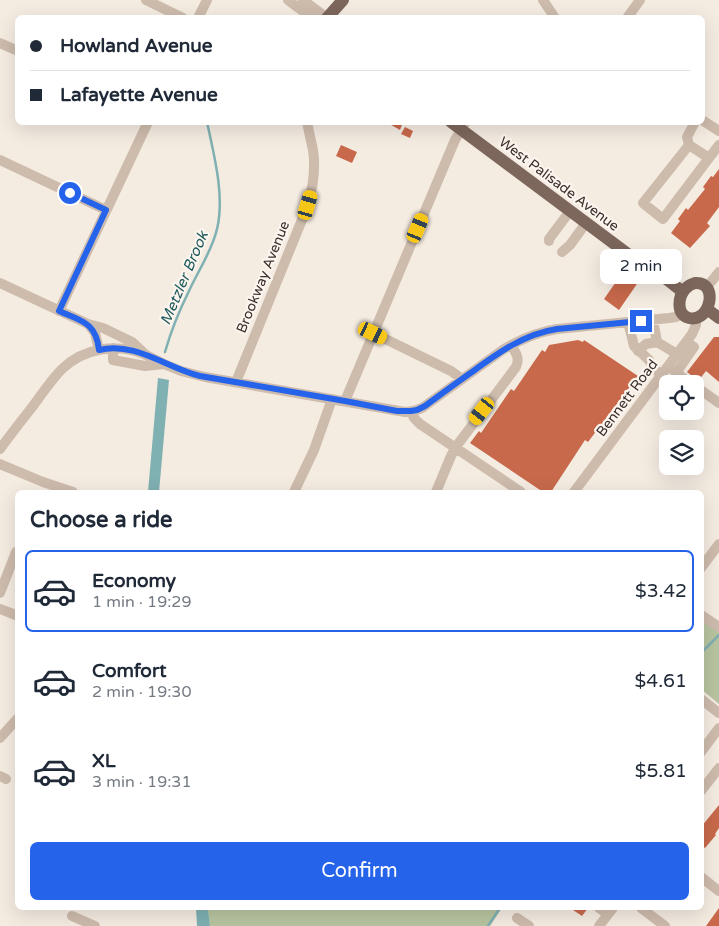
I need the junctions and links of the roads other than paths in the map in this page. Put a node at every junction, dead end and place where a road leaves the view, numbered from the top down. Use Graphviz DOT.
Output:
graph roads {
  1 [pos="146,0"];
  2 [pos="207,0"];
  3 [pos="288,0"];
  4 [pos="302,0"];
  5 [pos="343,0"];
  6 [pos="543,0"];
  7 [pos="640,0"];
  8 [pos="177,15"];
  9 [pos="200,15"];
  10 [pos="308,15"];
  11 [pos="323,15"];
  12 [pos="330,15"];
  13 [pos="553,15"];
  14 [pos="629,15"];
  15 [pos="0,43"];
  16 [pos="15,50"];
  17 [pos="705,122"];
  18 [pos="147,125"];
  19 [pos="308,125"];
  20 [pos="461,125"];
  21 [pos="462,125"];
  22 [pos="693,125"];
  23 [pos="719,131"];
  24 [pos="689,145"];
  25 [pos="715,152"];
  26 [pos="0,160"];
  27 [pos="106,210"];
  28 [pos="579,216"];
  29 [pos="549,240"];
  30 [pos="562,252"];
  31 [pos="719,272"];
  32 [pos="0,283"];
  33 [pos="708,287"];
  34 [pos="683,292"];
  35 [pos="707,309"];
  36 [pos="59,311"];
  37 [pos="682,313"];
  38 [pos="696,318"];
  39 [pos="719,318"];
  40 [pos="654,320"];
  41 [pos="628,322"];
  42 [pos="88,324"];
  43 [pos="373,333"];
  44 [pos="657,342"];
  45 [pos="686,342"];
  46 [pos="511,345"];
  47 [pos="113,348"];
  48 [pos="99,350"];
  49 [pos="638,351"];
  50 [pos="677,354"];
  51 [pos="146,355"];
  52 [pos="164,364"];
  53 [pos="669,372"];
  54 [pos="674,375"];
  55 [pos="462,379"];
  56 [pos="236,382"];
  57 [pos="704,392"];
  58 [pos="332,399"];
  59 [pos="345,401"];
  60 [pos="719,403"];
  61 [pos="411,411"];
  62 [pos="0,448"];
  63 [pos="455,448"];
  64 [pos="0,464"];
  65 [pos="67,490"];
  66 [pos="295,490"];
  67 [pos="437,490"];
  68 [pos="518,490"];
  69 [pos="576,490"];
  70 [pos="719,544"];
  71 [pos="15,555"];
  72 [pos="704,564"];
  73 [pos="0,593"];
  74 [pos="0,609"];
  75 [pos="15,615"];
  76 [pos="704,617"];
  77 [pos="719,627"];
  78 [pos="704,701"];
  79 [pos="719,713"];
  80 [pos="15,721"];
  81 [pos="719,728"];
  82 [pos="0,738"];
  83 [pos="704,748"];
  84 [pos="719,768"];
  85 [pos="704,787"];
  86 [pos="704,879"];
  87 [pos="719,891"];
  88 [pos="607,910"];
  89 [pos="643,910"];
  90 [pos="72,916"];
  91 [pos="517,918"];
  92 [pos="95,926"];
  93 [pos="529,926"];
  94 [pos="599,926"];
  95 [pos="665,926"];
  1 -- 8 [label="street"];
  2 -- 9 [label="street"];
  3 -- 10 [label="street"];
  4 -- 11 [label="street"];
  5 -- 12 [label="main road"];
  6 -- 13 [label="street"];
  7 -- 14 [label="street"];
  15 -- 16 [label="street"];
  17 -- 23 [label="street"];
  18 -- 27 [label="street"];
  19 -- 56 [label="street, Brookway Avenue"];
  20 -- 43 [label="street"];
  21 -- 28 [label="main road, West Palisade Avenue"];
  22 -- 24 [label="street"];
  24 -- 25 [label="street"];
  24 -- 25 [label="street"];
  26 -- 27 [label="street"];
  27 -- 36 [label="street"];
  28 -- 29 [label="street"];
  28 -- 30 [label="street"];
  28 -- 34 [label="main road, West Palisade Avenue"];
  31 -- 33 [label="street"];
  32 -- 36 [label="street"];
  33 -- 34 [label="main road"];
  33 -- 35 [label="main road"];
  34 -- 37 [label="main road"];
  35 -- 38 [label="main road"];
  35 -- 39 [label="main road"];
  36 -- 42 [label="street"];
  37 -- 38 [label="main road"];
  37 -- 40 [label="street"];
  38 -- 45 [label="street, Bennett Road"];
  40 -- 41 [label="street"];
  40 -- 44 [label="street"];
  41 -- 46 [label="street"];
  41 -- 49 [label="street"];
  42 -- 48 [label="street"];
  42 -- 51 [label="street"];
  43 -- 55 [label="street"];
  43 -- 59 [label="street"];
  44 -- 49 [label="street"];
  44 -- 50 [label="street"];
  45 -- 50 [label="street, Bennett Road"];
  45 -- 53 [label="street"];
  46 -- 55 [label="street"];
  46 -- 63 [label="street"];
  47 -- 48 [label="street"];
  47 -- 51 [label="street"];
  47 -- 52 [label="street"];
  48 -- 62 [label="street"];
  49 -- 53 [label="street"];
  50 -- 53 [label="street, Bennett Road"];
  51 -- 52 [label="street"];
  52 -- 56 [label="street"];
  53 -- 54 [label="street"];
  53 -- 69 [label="street, Bennett Road"];
  55 -- 61 [label="street"];
  56 -- 58 [label="street"];
  57 -- 60 [label="street"];
  58 -- 59 [label="street"];
  58 -- 66 [label="street"];
  59 -- 61 [label="street"];
  61 -- 63 [label="street"];
  63 -- 67 [label="street"];
  63 -- 68 [label="street"];
  64 -- 65 [label="street"];
  70 -- 72 [label="street"];
  71 -- 73 [label="street"];
  74 -- 75 [label="street"];
  76 -- 77 [label="street"];
  78 -- 79 [label="street"];
  80 -- 82 [label="street"];
  81 -- 83 [label="street"];
  84 -- 85 [label="street"];
  86 -- 87 [label="street"];
  88 -- 94 [label="street"];
  89 -- 95 [label="street"];
  90 -- 92 [label="street"];
  91 -- 93 [label="street"];
}
